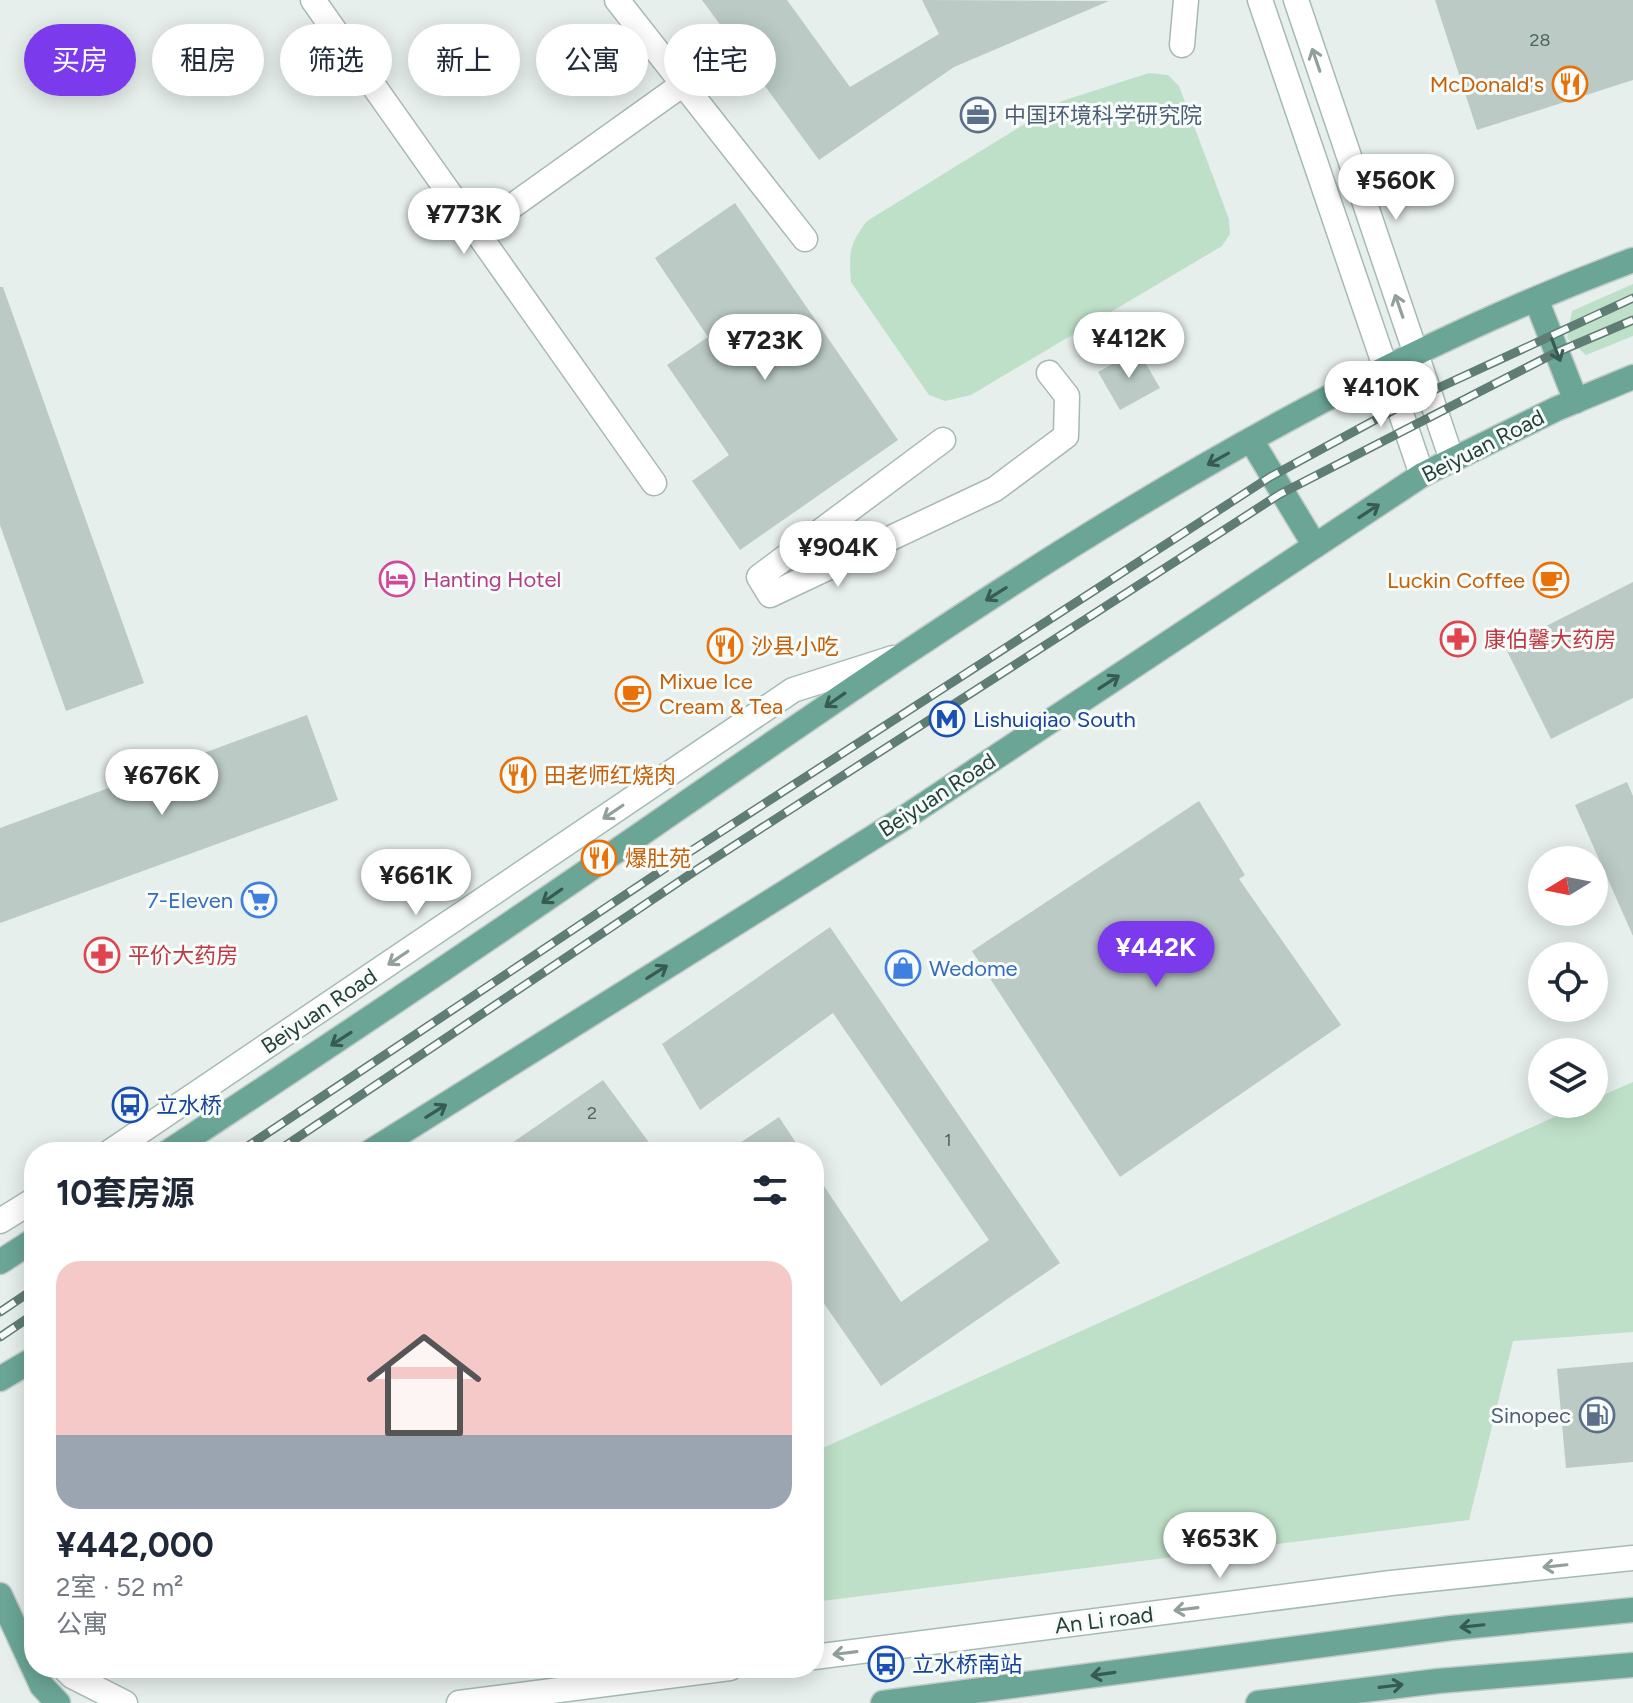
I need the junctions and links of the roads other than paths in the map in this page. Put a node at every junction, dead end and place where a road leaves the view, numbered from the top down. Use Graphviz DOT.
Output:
graph roads {
  1 [pos="313,0"];
  2 [pos="617,0"];
  3 [pos="1186,0"];
  4 [pos="1260,0"];
  5 [pos="1296,0"];
  6 [pos="1182,45"];
  7 [pos="664,60"];
  8 [pos="666,96"];
  9 [pos="692,96"];
  10 [pos="476,232"];
  11 [pos="805,239"];
  12 [pos="1633,260"];
  13 [pos="1536,299"];
  14 [pos="1415,352"];
  15 [pos="1384,367"];
  16 [pos="1049,373"];
  17 [pos="1633,377"];
  18 [pos="1576,401"];
  19 [pos="943,440"];
  20 [pos="1251,440"];
  21 [pos="1452,460"];
  22 [pos="1422,475"];
  23 [pos="654,483"];
  24 [pos="1315,546"];
  25 [pos="899,656"];
  26 [pos="125,1142"];
  27 [pos="183,1142"];
  28 [pos="386,1142"];
  29 [pos="24,1206"];
  30 [pos="0,1221"];
  31 [pos="24,1246"];
  32 [pos="0,1262"];
  33 [pos="24,1365"];
  34 [pos="0,1379"];
  35 [pos="1633,1558"];
  36 [pos="4,1603"];
  37 [pos="1633,1610"];
  38 [pos="24,1626"];
  39 [pos="24,1647"];
  40 [pos="824,1656"];
  41 [pos="1633,1665"];
  42 [pos="38,1678"];
  43 [pos="76,1678"];
  44 [pos="653,1678"];
  45 [pos="58,1703"];
  46 [pos="125,1703"];
  47 [pos="459,1703"];
  48 [pos="883,1703"];
  49 [pos="1258,1703"];
  1 -- 10 [label="street"];
  2 -- 7 [label="street"];
  3 -- 6 [label="street"];
  4 -- 15 [label="street"];
  14 -- 5 [label="street, one-way"];
  8 -- 10 [label="street"];
  9 -- 11 [label="street"];
  10 -- 23 [label="street"];
  12 -- 13 [label="main road, Beiyuan Road"];
  13 -- 14 [label="main road, Beiyuan Road"];
  13 -- 18 [label="main road, one-way"];
  14 -- 15 [label="main road, Beiyuan Road"];
  14 -- 21 [label="street"];
  15 -- 20 [label="main road, Beiyuan Road"];
  15 -- 22 [label="street"];
  16 -- 19 [label="street"];
  17 -- 18 [label="main road, Beiyuan Road"];
  18 -- 21 [label="main road, Beiyuan Road"];
  20 -- 24 [label="main road"];
  20 -- 25 [label="main road, Beiyuan Road, one-way"];
  21 -- 22 [label="main road, Beiyuan Road"];
  24 -- 22 [label="main road, Beiyuan Road, one-way"];
  28 -- 24 [label="main road, Beiyuan Road, one-way"];
  25 -- 26 [label="street, Beiyuan Road, one-way"];
  25 -- 27 [label="main road, Beiyuan Road, one-way"];
  29 -- 30 [label="street"];
  31 -- 32 [label="main road"];
  33 -- 34 [label="main road"];
  35 -- 40 [label="street, An Li road, one-way"];
  36 -- 38 [label="street"];
  36 -- 39 [label="main road"];
  37 -- 48 [label="main road, one-way"];
  49 -- 41 [label="main road, one-way"];
  42 -- 45 [label="main road"];
  43 -- 46 [label="street"];
  44 -- 47 [label="street"];
}
